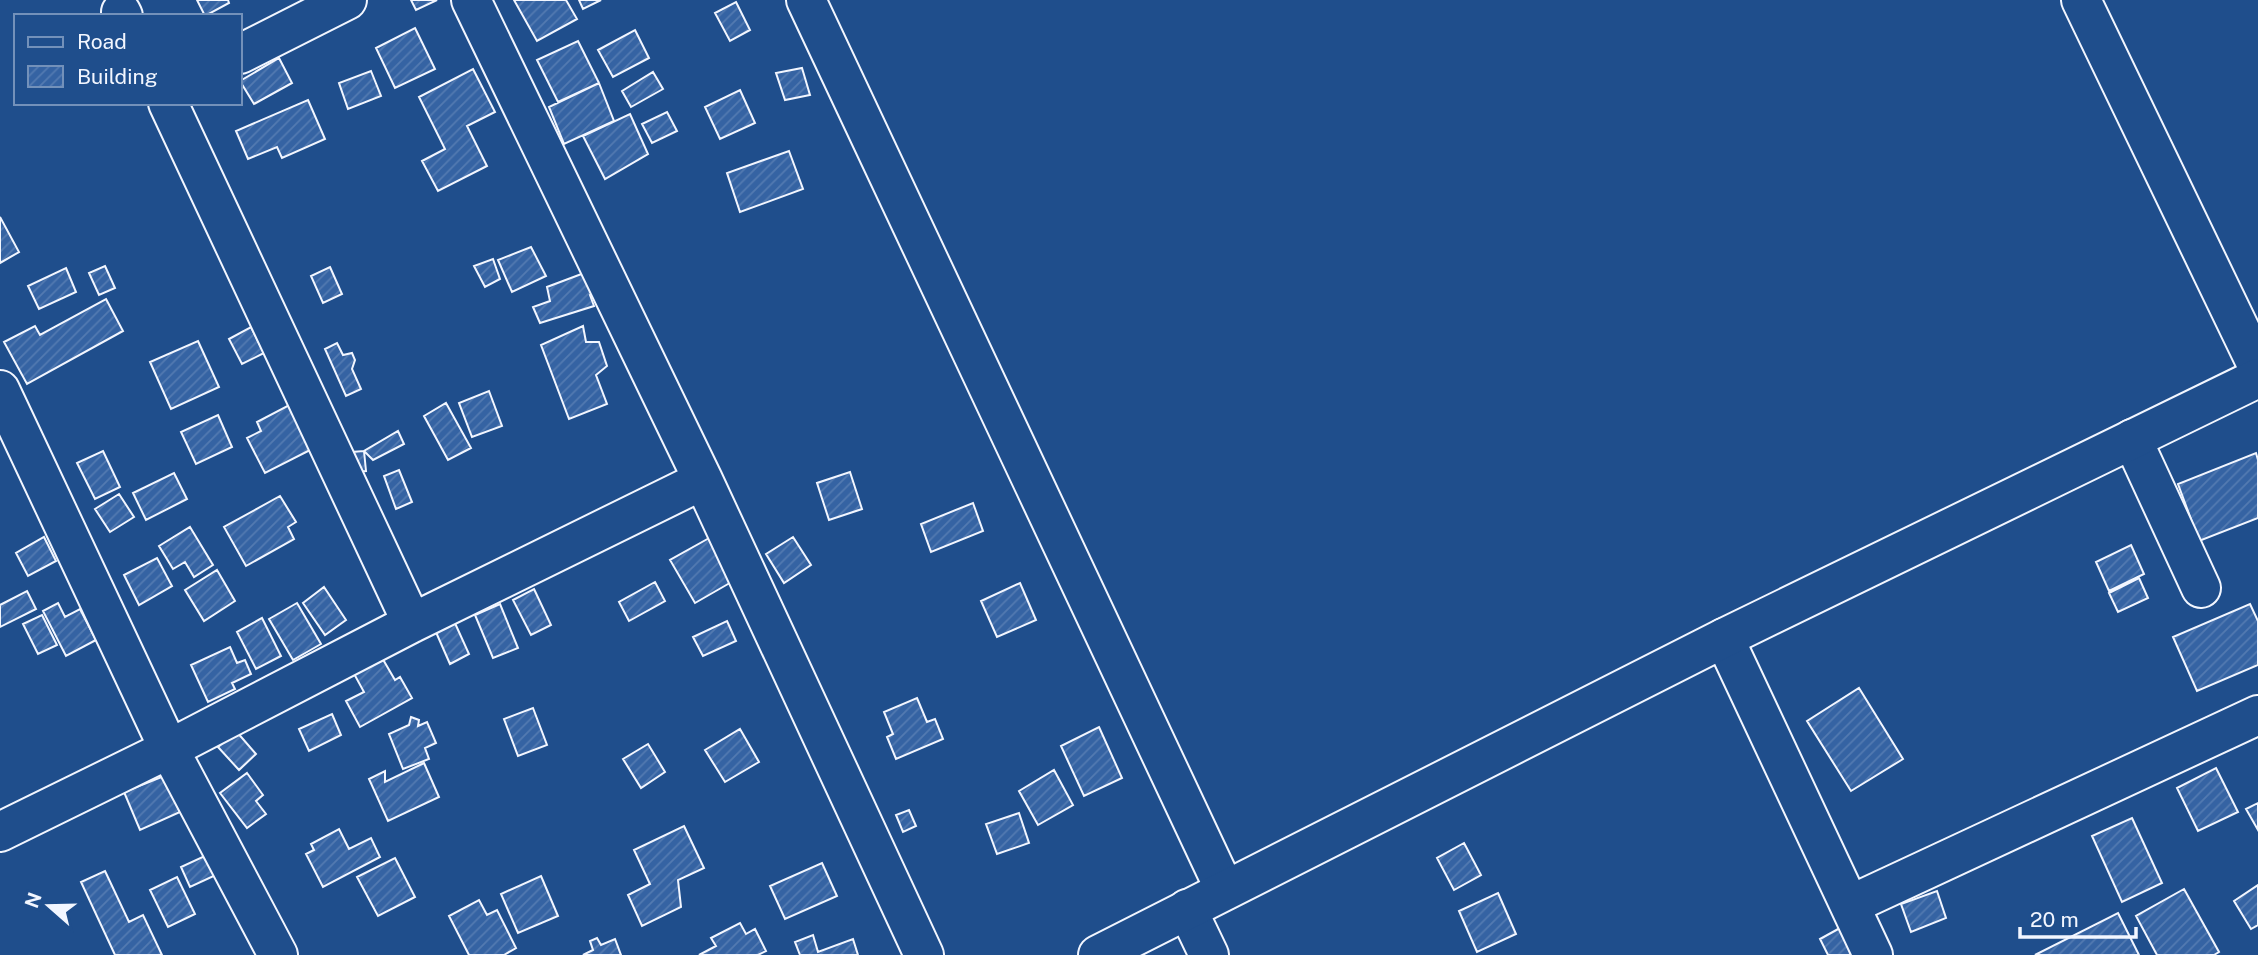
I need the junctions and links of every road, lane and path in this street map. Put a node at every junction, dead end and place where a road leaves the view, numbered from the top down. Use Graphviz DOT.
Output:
graph roads {
  1 [pos="347,0"];
  2 [pos="471,0"];
  3 [pos="806,0"];
  4 [pos="2081,0"];
  5 [pos="242,53"];
  6 [pos="169,105"];
  7 [pos="2258,368"];
  8 [pos="2258,378"];
  9 [pos="0,390"];
  10 [pos="2132,439"];
  11 [pos="703,480"];
  12 [pos="2201,588"];
  13 [pos="412,623"];
  14 [pos="1724,638"];
  15 [pos="2258,715"];
  16 [pos="169,749"];
  17 [pos="0,832"];
  18 [pos="1225,890"];
  19 [pos="1850,905"];
  20 [pos="1187,909"];
  21 [pos="278,955"];
  22 [pos="924,955"];
  23 [pos="1098,955"];
  24 [pos="1209,955"];
  25 [pos="1873,955"];
  1 -- 5 [label="street"];
  2 -- 11 [label="street"];
  3 -- 18 [label="street"];
  4 -- 7 [label="street"];
  6 -- 13 [label="street"];
  8 -- 10 [label="street"];
  9 -- 16 [label="street"];
  10 -- 12 [label="street"];
  10 -- 14 [label="street"];
  11 -- 13 [label="street"];
  11 -- 22 [label="street"];
  13 -- 16 [label="street"];
  14 -- 18 [label="street"];
  14 -- 19 [label="street"];
  15 -- 19 [label="street"];
  16 -- 17 [label="street"];
  16 -- 21 [label="street"];
  18 -- 20 [label="street"];
  19 -- 25 [label="street"];
  20 -- 23 [label="street"];
  20 -- 24 [label="street"];
}
